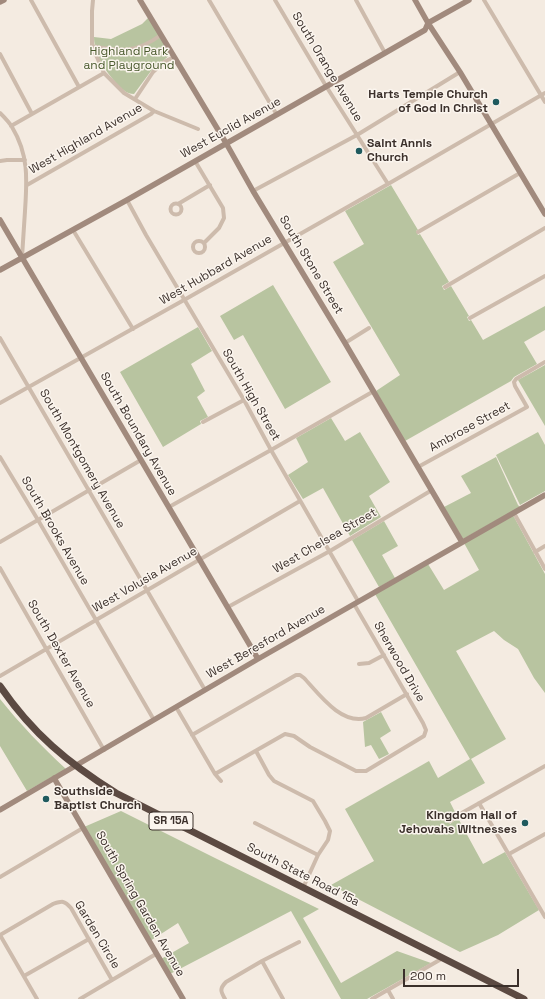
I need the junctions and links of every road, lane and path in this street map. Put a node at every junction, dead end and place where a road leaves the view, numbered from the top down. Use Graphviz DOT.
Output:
graph roads {
  1 [pos="4,0"];
  2 [pos="31,0"];
  3 [pos="93,0"];
  4 [pos="140,0"];
  5 [pos="209,0"];
  6 [pos="275,0"];
  7 [pos="356,0"];
  8 [pos="415,0"];
  9 [pos="469,0"];
  10 [pos="484,0"];
  11 [pos="0,2"];
  12 [pos="428,23"];
  13 [pos="161,35"];
  14 [pos="92,46"];
  15 [pos="385,53"];
  16 [pos="0,54"];
  17 [pos="174,57"];
  18 [pos="460,72"];
  19 [pos="104,73"];
  20 [pos="326,86"];
  21 [pos="80,87"];
  22 [pos="543,94"];
  23 [pos="135,99"];
  24 [pos="545,102"];
  25 [pos="154,111"];
  26 [pos="0,113"];
  27 [pos="32,114"];
  28 [pos="277,115"];
  29 [pos="492,124"];
  30 [pos="11,126"];
  31 [pos="198,130"];
  32 [pos="357,135"];
  33 [pos="226,144"];
  34 [pos="25,160"];
  35 [pos="0,161"];
  36 [pos="195,161"];
  37 [pos="520,173"];
  38 [pos="388,184"];
  39 [pos="27,185"];
  40 [pos="210,185"];
  41 [pos="253,191"];
  42 [pos="127,200"];
  43 [pos="178,204"];
  44 [pos="545,214"];
  45 [pos="0,220"];
  46 [pos="545,228"];
  47 [pos="73,230"];
  48 [pos="418,232"];
  49 [pos="204,243"];
  50 [pos="284,243"];
  51 [pos="22,258"];
  52 [pos="0,270"];
  53 [pos="545,276"];
  54 [pos="445,287"];
  55 [pos="184,300"];
  56 [pos="470,318"];
  57 [pos="369,328"];
  58 [pos="133,329"];
  59 [pos="0,338"];
  60 [pos="344,343"];
  61 [pos="81,358"];
  62 [pos="545,362"];
  63 [pos="28,387"];
  64 [pos="374,391"];
  65 [pos="244,400"];
  66 [pos="0,403"];
  67 [pos="203,422"];
  68 [pos="271,450"];
  69 [pos="0,457"];
  70 [pos="141,460"];
  71 [pos="418,467"];
  72 [pos="432,490"];
  73 [pos="88,491"];
  74 [pos="545,495"];
  75 [pos="300,501"];
  76 [pos="169,507"];
  77 [pos="514,513"];
  78 [pos="38,520"];
  79 [pos="0,542"];
  80 [pos="462,542"];
  81 [pos="545,546"];
  82 [pos="330,551"];
  83 [pos="535,552"];
  84 [pos="200,560"];
  85 [pos="0,568"];
  86 [pos="545,570"];
  87 [pos="147,590"];
  88 [pos="356,602"];
  89 [pos="228,607"];
  90 [pos="96,620"];
  91 [pos="46,649"];
  92 [pos="384,655"];
  93 [pos="258,659"];
  94 [pos="359,664"];
  95 [pos="0,676"];
  96 [pos="0,686"];
  97 [pos="205,690"];
  98 [pos="407,694"];
  99 [pos="176,707"];
  100 [pos="154,720"];
  101 [pos="192,735"];
  102 [pos="104,750"];
  103 [pos="256,751"];
  104 [pos="76,766"];
  105 [pos="545,766"];
  106 [pos="215,774"];
  107 [pos="54,778"];
  108 [pos="221,781"];
  109 [pos="479,804"];
  110 [pos="1,807"];
  111 [pos="450,821"];
  112 [pos="255,823"];
  113 [pos="83,828"];
  114 [pos="545,834"];
  115 [pos="509,854"];
  116 [pos="318,855"];
  117 [pos="0,877"];
  118 [pos="303,888"];
  119 [pos="545,917"];
  120 [pos="0,935"];
  121 [pos="88,939"];
  122 [pos="299,942"];
  123 [pos="156,954"];
  124 [pos="443,958"];
  125 [pos="262,961"];
  126 [pos="24,976"];
  127 [pos="112,980"];
  128 [pos="388,990"];
  129 [pos="37,999"];
  130 [pos="80,999"];
  131 [pos="183,999"];
  132 [pos="225,999"];
  133 [pos="283,999"];
  134 [pos="372,999"];
  135 [pos="393,999"];
  136 [pos="524,999"];
  1 -- 11 [label="street"];
  2 -- 21 [label="street"];
  3 -- 14 [label="street"];
  4 -- 13 [label="street, South Stone Street"];
  5 -- 28 [label="street"];
  6 -- 20 [label="street, South Orange Avenue"];
  7 -- 15 [label="street"];
  8 -- 12 [label="street"];
  9 -- 12 [label="street, West Euclid Avenue"];
  10 -- 22 [label="street"];
  12 -- 15 [label="street, West Euclid Avenue"];
  12 -- 18 [label="street"];
  13 -- 14 [label="street"];
  13 -- 17 [label="street, South Stone Street"];
  14 -- 19 [label="street"];
  15 -- 20 [label="street, West Euclid Avenue"];
  16 -- 27 [label="street"];
  17 -- 23 [label="street"];
  17 -- 33 [label="street, South Stone Street"];
  18 -- 29 [label="street"];
  18 -- 32 [label="street"];
  19 -- 21 [label="street"];
  19 -- 23 [label="street"];
  20 -- 28 [label="street, West Euclid Avenue"];
  20 -- 32 [label="street, South Orange Avenue"];
  21 -- 27 [label="street"];
  22 -- 24 [label="street"];
  22 -- 29 [label="street, West Hubbard Avenue"];
  23 -- 25 [label="street"];
  25 -- 31 [label="street"];
  25 -- 39 [label="street, West Highland Avenue"];
  26 -- 30 [label="street"];
  27 -- 30 [label="street"];
  28 -- 33 [label="street, West Euclid Avenue"];
  29 -- 37 [label="street"];
  29 -- 38 [label="street, West Hubbard Avenue"];
  30 -- 34 [label="street"];
  32 -- 38 [label="street, South Orange Avenue"];
  32 -- 41 [label="street"];
  33 -- 36 [label="street, West Euclid Avenue"];
  33 -- 41 [label="street, South Stone Street"];
  34 -- 35 [label="street"];
  34 -- 39 [label="street"];
  36 -- 40 [label="street"];
  36 -- 42 [label="street, West Euclid Avenue"];
  37 -- 44 [label="street"];
  37 -- 48 [label="street"];
  38 -- 50 [label="street, West Hubbard Avenue"];
  39 -- 51 [label="street"];
  40 -- 43 [label="street"];
  40 -- 49 [label="street"];
  41 -- 50 [label="street, South Stone Street"];
  42 -- 47 [label="street, West Euclid Avenue"];
  42 -- 55 [label="street, South High Street"];
  45 -- 51 [label="street, South Boundary Avenue"];
  46 -- 54 [label="street"];
  47 -- 51 [label="street, West Euclid Avenue"];
  47 -- 58 [label="street"];
  50 -- 55 [label="street, West Hubbard Avenue"];
  50 -- 60 [label="street, South Stone Street"];
  51 -- 52 [label="street, West Euclid Avenue"];
  51 -- 61 [label="street, South Boundary Avenue"];
  53 -- 56 [label="street"];
  55 -- 58 [label="street, West Hubbard Avenue"];
  55 -- 65 [label="street, South High Street"];
  57 -- 60 [label="street"];
  58 -- 61 [label="street, West Hubbard Avenue"];
  59 -- 63 [label="street, South Montgomery Avenue"];
  60 -- 64 [label="street, South Stone Street"];
  61 -- 63 [label="street, West Hubbard Avenue"];
  61 -- 70 [label="street, South Boundary Avenue"];
  62 -- 71 [label="street, Ambrose Street"];
  63 -- 66 [label="street, West Hubbard Avenue"];
  63 -- 73 [label="street, South Montgomery Avenue"];
  64 -- 68 [label="street"];
  64 -- 71 [label="street, South Stone Street"];
  65 -- 67 [label="street"];
  65 -- 68 [label="street, South High Street"];
  68 -- 75 [label="street, South High Street"];
  68 -- 76 [label="street"];
  69 -- 78 [label="street, South Brooks Avenue"];
  70 -- 73 [label="street"];
  70 -- 76 [label="street, South Boundary Avenue"];
  71 -- 72 [label="street, South Stone Street"];
  72 -- 80 [label="street, South Stone Street"];
  72 -- 82 [label="street, West Chelsea Street"];
  73 -- 78 [label="street"];
  73 -- 87 [label="street, South Montgomery Avenue"];
  74 -- 77 [label="street, West Beresford Avenue"];
  75 -- 82 [label="street, South High Street"];
  75 -- 84 [label="street, West Volusia Avenue"];
  76 -- 84 [label="street, South Boundary Avenue"];
  77 -- 80 [label="street, West Beresford Avenue"];
  77 -- 83 [label="street"];
  78 -- 79 [label="street"];
  78 -- 90 [label="street, South Brooks Avenue"];
  80 -- 88 [label="street, West Beresford Avenue"];
  81 -- 83 [label="street"];
  82 -- 88 [label="street, South High Street"];
  82 -- 89 [label="street, West Chelsea Street"];
  83 -- 86 [label="street"];
  84 -- 87 [label="street, West Volusia Avenue"];
  84 -- 89 [label="street, South Boundary Avenue"];
  85 -- 91 [label="street, South Dexter Avenue"];
  87 -- 90 [label="street, West Volusia Avenue"];
  87 -- 97 [label="street, South Montgomery Avenue"];
  88 -- 92 [label="street, Sherwood Drive"];
  88 -- 93 [label="street, West Beresford Avenue"];
  89 -- 93 [label="street, South Boundary Avenue"];
  90 -- 91 [label="street, West Volusia Avenue"];
  90 -- 100 [label="street, South Brooks Avenue"];
  91 -- 95 [label="street, West Volusia Avenue"];
  91 -- 102 [label="street, South Dexter Avenue"];
  92 -- 94 [label="street"];
  92 -- 98 [label="street, Sherwood Drive"];
  93 -- 97 [label="street, West Beresford Avenue"];
  96 -- 104 [label="highway, SR 15A"];
  97 -- 99 [label="street, West Beresford Avenue"];
  98 -- 101 [label="street"];
  98 -- 103 [label="street, Sherwood Drive"];
  99 -- 100 [label="street, West Beresford Avenue"];
  99 -- 101 [label="street"];
  100 -- 102 [label="street, West Beresford Avenue"];
  101 -- 106 [label="street"];
  102 -- 104 [label="street, West Beresford Avenue"];
  103 -- 106 [label="street"];
  103 -- 116 [label="street"];
  104 -- 107 [label="street, West Beresford Avenue"];
  104 -- 118 [label="highway, South State Road 15a / SR 15A"];
  105 -- 109 [label="street"];
  106 -- 108 [label="street"];
  107 -- 110 [label="street, West Beresford Avenue"];
  107 -- 113 [label="street, South Spring Garden Avenue"];
  109 -- 111 [label="street"];
  109 -- 115 [label="street"];
  112 -- 116 [label="street"];
  113 -- 117 [label="street"];
  113 -- 123 [label="street, South Spring Garden Avenue"];
  114 -- 115 [label="street"];
  115 -- 119 [label="street"];
  116 -- 118 [label="street"];
  118 -- 124 [label="highway, South State Road 15a / SR 15A"];
  120 -- 121 [label="street, Garden Circle"];
  120 -- 126 [label="street"];
  121 -- 126 [label="street"];
  121 -- 127 [label="street, Garden Circle"];
  122 -- 125 [label="street"];
  123 -- 127 [label="street"];
  123 -- 131 [label="street, South Spring Garden Avenue"];
  124 -- 128 [label="street"];
  124 -- 136 [label="highway, South State Road 15a / SR 15A"];
  125 -- 132 [label="street"];
  125 -- 133 [label="street"];
  126 -- 129 [label="street"];
  127 -- 130 [label="street"];
  128 -- 134 [label="street"];
  128 -- 135 [label="street"];
}
